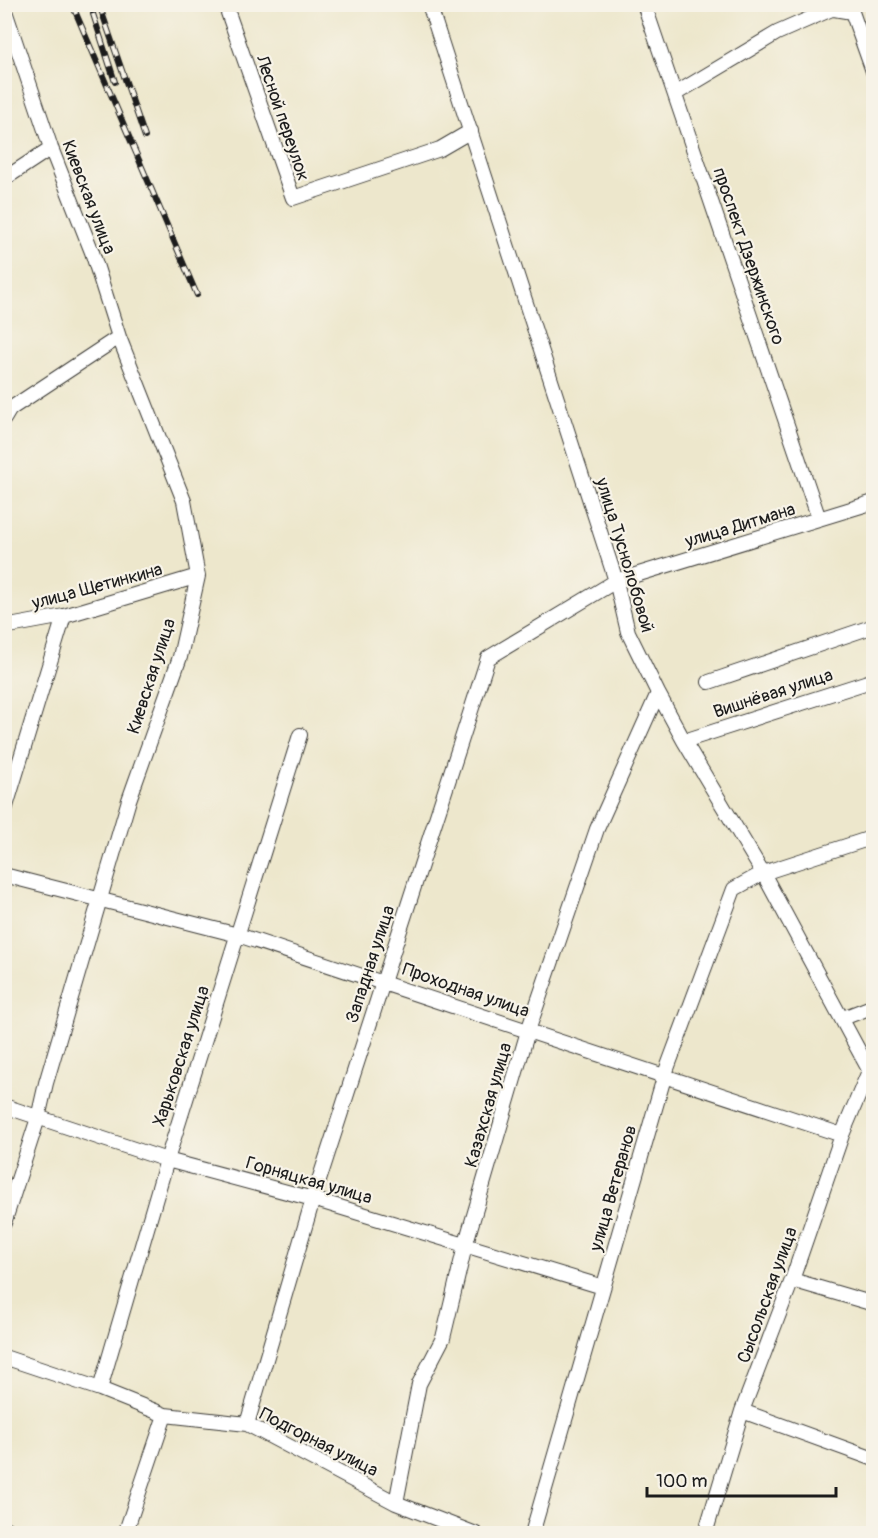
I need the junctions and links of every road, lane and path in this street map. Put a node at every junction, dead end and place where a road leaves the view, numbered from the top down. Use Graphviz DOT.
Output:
graph roads {
  1 [pos="225,4"];
  2 [pos="429,4"];
  3 [pos="644,4"];
  4 [pos="833,6"];
  5 [pos="4,8"];
  6 [pos="873,74"];
  7 [pos="675,94"];
  8 [pos="471,131"];
  9 [pos="51,148"];
  10 [pos="4,178"];
  11 [pos="119,337"];
  12 [pos="4,419"];
  13 [pos="873,502"];
  14 [pos="819,519"];
  15 [pos="198,576"];
  16 [pos="616,581"];
  17 [pos="64,616"];
  18 [pos="873,626"];
  19 [pos="4,627"];
  20 [pos="873,680"];
  21 [pos="709,682"];
  22 [pos="658,693"];
  23 [pos="300,735"];
  24 [pos="684,741"];
  25 [pos="4,813"];
  26 [pos="873,837"];
  27 [pos="763,873"];
  28 [pos="4,875"];
  29 [pos="99,898"];
  30 [pos="238,935"];
  31 [pos="383,981"];
  32 [pos="873,1006"];
  33 [pos="843,1018"];
  34 [pos="528,1031"];
  35 [pos="665,1074"];
  36 [pos="871,1075"];
  37 [pos="4,1106"];
  38 [pos="38,1118"];
  39 [pos="842,1134"];
  40 [pos="167,1160"];
  41 [pos="313,1198"];
  42 [pos="4,1223"];
  43 [pos="465,1246"];
  44 [pos="792,1280"];
  45 [pos="603,1287"];
  46 [pos="873,1304"];
  47 [pos="4,1357"];
  48 [pos="100,1389"];
  49 [pos="742,1411"];
  50 [pos="165,1415"];
  51 [pos="247,1424"];
  52 [pos="873,1459"];
  53 [pos="396,1503"];
  54 [pos="4,1528"];
  55 [pos="468,1532"];
  56 [pos="18,1533"];
  57 [pos="125,1533"];
  58 [pos="532,1533"];
  59 [pos="705,1533"];
  1 -- 8 [label="street, Лесной переулок"];
  2 -- 8 [label="street, улица Туснолобовой"];
  3 -- 7 [label="street, проспект Дзержинского"];
  4 -- 6 [label="street"];
  4 -- 7 [label="street"];
  5 -- 9 [label="street, Киевская улица"];
  7 -- 14 [label="street, проспект Дзержинского"];
  8 -- 16 [label="street, улица Туснолобовой"];
  9 -- 10 [label="street"];
  9 -- 11 [label="street, Киевская улица"];
  11 -- 12 [label="street"];
  11 -- 15 [label="street, Киевская улица"];
  13 -- 14 [label="street, улица Дитмана"];
  14 -- 16 [label="street, улица Дитмана"];
  15 -- 17 [label="street, улица Щетинкина"];
  15 -- 29 [label="street, Киевская улица"];
  16 -- 22 [label="street, улица Туснолобовой"];
  16 -- 31 [label="street, Западная улица"];
  17 -- 19 [label="street, улица Щетинкина"];
  17 -- 25 [label="street"];
  18 -- 21 [label="street"];
  20 -- 24 [label="street, Вишнёвая улица"];
  22 -- 24 [label="street, улица Туснолобовой"];
  22 -- 34 [label="street, Казахская улица"];
  23 -- 30 [label="street, Харьковская улица"];
  24 -- 27 [label="street, улица Туснолобовой"];
  26 -- 27 [label="street, улица Ветеранов"];
  27 -- 33 [label="street, улица Туснолобовой"];
  27 -- 35 [label="street, улица Ветеранов"];
  28 -- 29 [label="street, Проходная улица"];
  29 -- 30 [label="street, Проходная улица"];
  29 -- 38 [label="street, Киевская улица"];
  30 -- 31 [label="street, Проходная улица"];
  30 -- 40 [label="street, Харьковская улица"];
  31 -- 34 [label="street, Проходная улица"];
  31 -- 41 [label="street, Западная улица"];
  32 -- 33 [label="street"];
  33 -- 36 [label="street, улица Туснолобовой"];
  34 -- 35 [label="street, Проходная улица"];
  34 -- 43 [label="street, Казахская улица"];
  35 -- 39 [label="street, Проходная улица"];
  35 -- 45 [label="street, улица Ветеранов"];
  36 -- 39 [label="street, Сысольская улица"];
  37 -- 38 [label="street, Горняцкая улица"];
  38 -- 40 [label="street, Горняцкая улица"];
  38 -- 42 [label="street, Киевская улица"];
  39 -- 44 [label="street, Сысольская улица"];
  40 -- 41 [label="street, Горняцкая улица"];
  40 -- 48 [label="street, Харьковская улица"];
  41 -- 43 [label="street, Горняцкая улица"];
  41 -- 51 [label="street, Западная улица"];
  43 -- 45 [label="street, Горняцкая улица"];
  43 -- 53 [label="street, Казахская улица"];
  44 -- 46 [label="street"];
  44 -- 49 [label="street, Сысольская улица"];
  45 -- 58 [label="street, улица Ветеранов"];
  47 -- 48 [label="street, Подгорная улица"];
  48 -- 50 [label="street, Подгорная улица"];
  49 -- 52 [label="street"];
  49 -- 59 [label="street, Сысольская улица"];
  50 -- 51 [label="street, Подгорная улица"];
  50 -- 57 [label="street"];
  51 -- 53 [label="street, Подгорная улица"];
  53 -- 55 [label="street, Подгорная улица"];
  54 -- 56 [label="street"];
}
